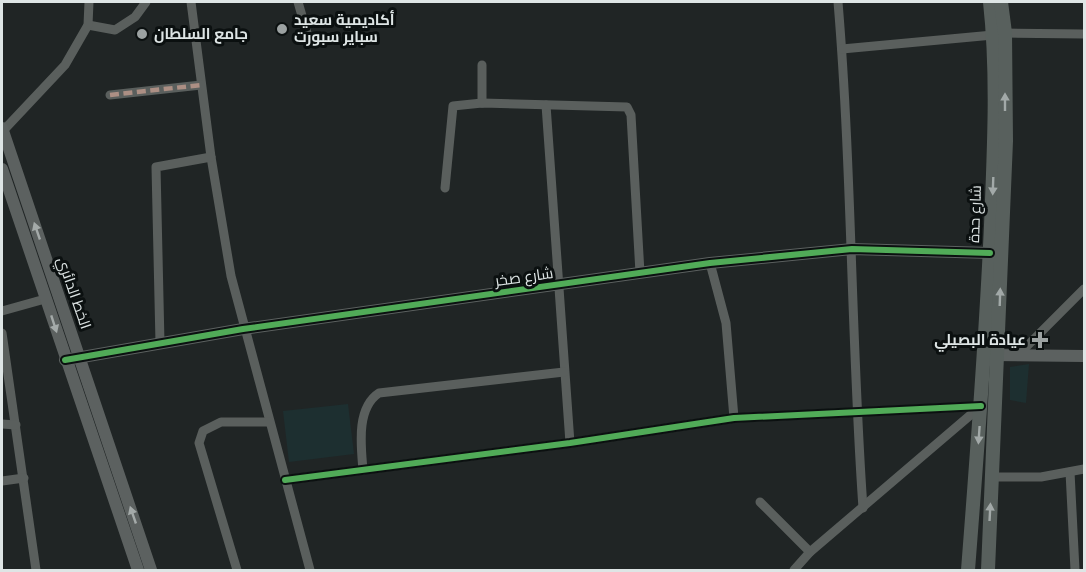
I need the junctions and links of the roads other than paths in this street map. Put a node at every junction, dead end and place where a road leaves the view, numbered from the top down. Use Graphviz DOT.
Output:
graph roads {
  1 [pos="89,2"];
  2 [pos="146,2"];
  3 [pos="191,2"];
  4 [pos="298,2"];
  5 [pos="838,2"];
  6 [pos="990,2"];
  7 [pos="1001,2"];
  8 [pos="88,25"];
  9 [pos="307,33"];
  10 [pos="999,34"];
  11 [pos="1084,34"];
  12 [pos="842,49"];
  13 [pos="482,65"];
  14 [pos="201,85"];
  15 [pos="110,95"];
  16 [pos="482,103"];
  17 [pos="546,105"];
  18 [pos="2,129"];
  19 [pos="211,158"];
  20 [pos="2,169"];
  21 [pos="445,188"];
  22 [pos="852,249"];
  23 [pos="990,253"];
  24 [pos="710,263"];
  25 [pos="640,273"];
  26 [pos="558,284"];
  27 [pos="1084,289"];
  28 [pos="45,299"];
  29 [pos="2,311"];
  30 [pos="243,329"];
  31 [pos="2,333"];
  32 [pos="160,343"];
  33 [pos="984,355"];
  34 [pos="79,356"];
  35 [pos="998,356"];
  36 [pos="1017,356"];
  37 [pos="1084,356"];
  38 [pos="65,360"];
  39 [pos="564,372"];
  40 [pos="981,406"];
  41 [pos="856,410"];
  42 [pos="734,418"];
  43 [pos="269,422"];
  44 [pos="2,424"];
  45 [pos="16,425"];
  46 [pos="570,443"];
  47 [pos="1084,469"];
  48 [pos="363,470"];
  49 [pos="1070,471"];
  50 [pos="992,477"];
  51 [pos="24,478"];
  52 [pos="285,480"];
  53 [pos="2,481"];
  54 [pos="760,502"];
  55 [pos="863,508"];
  56 [pos="810,552"];
  57 [pos="36,570"];
  58 [pos="138,570"];
  59 [pos="151,570"];
  60 [pos="237,570"];
  61 [pos="310,570"];
  62 [pos="794,570"];
  63 [pos="968,570"];
  64 [pos="988,570"];
  65 [pos="1075,570"];
  1 -- 8 [label="street"];
  2 -- 8 [label="street"];
  3 -- 14 [label="street"];
  4 -- 9 [label="street"];
  5 -- 12 [label="street"];
  6 -- 10 [label="main road, شارع حدة"];
  7 -- 10 [label="main road, شارع حدة"];
  8 -- 18 [label="street"];
  10 -- 11 [label="street"];
  10 -- 12 [label="street"];
  10 -- 23 [label="main road, شارع حدة, one-way"];
  35 -- 10 [label="main road, شارع حدة, one-way"];
  12 -- 22 [label="street"];
  13 -- 16 [label="street"];
  14 -- 15 [label="street"];
  14 -- 19 [label="street"];
  16 -- 17 [label="street"];
  16 -- 21 [label="street"];
  17 -- 25 [label="street"];
  17 -- 26 [label="street"];
  34 -- 18 [label="street, الخط الدائري, one-way"];
  19 -- 30 [label="street"];
  19 -- 32 [label="street"];
  20 -- 28 [label="street, الخط الدائري"];
  22 -- 23 [label="street, شارع صخر"];
  22 -- 24 [label="street, شارع صخر"];
  22 -- 41 [label="street"];
  23 -- 33 [label="main road, شارع حدة"];
  24 -- 25 [label="street, شارع صخر"];
  24 -- 42 [label="street"];
  25 -- 26 [label="street, شارع صخر"];
  26 -- 30 [label="street, شارع صخر"];
  26 -- 39 [label="street"];
  27 -- 36 [label="street"];
  28 -- 29 [label="street"];
  28 -- 38 [label="street, الخط الدائري, one-way"];
  30 -- 32 [label="street, شارع صخر"];
  30 -- 43 [label="street"];
  31 -- 45 [label="street"];
  32 -- 34 [label="street, شارع صخر"];
  33 -- 35 [label="street"];
  33 -- 40 [label="main road, شارع حدة"];
  34 -- 38 [label="street, شارع صخر"];
  59 -- 34 [label="street, الخط الدائري, one-way"];
  35 -- 36 [label="street"];
  35 -- 50 [label="main road, شارع حدة"];
  36 -- 37 [label="street"];
  38 -- 58 [label="street, الخط الدائري"];
  39 -- 46 [label="street"];
  39 -- 48 [label="street"];
  40 -- 41 [label="street"];
  40 -- 55 [label="street"];
  40 -- 63 [label="main road, شارع حدة, one-way"];
  41 -- 42 [label="street"];
  41 -- 55 [label="street"];
  42 -- 46 [label="street"];
  43 -- 52 [label="street"];
  43 -- 60 [label="street"];
  44 -- 45 [label="street"];
  45 -- 51 [label="street"];
  46 -- 48 [label="street"];
  47 -- 49 [label="street"];
  48 -- 52 [label="street"];
  49 -- 50 [label="street"];
  49 -- 65 [label="street"];
  64 -- 50 [label="main road, شارع حدة, one-way"];
  51 -- 53 [label="street"];
  51 -- 57 [label="street"];
  52 -- 61 [label="street"];
  54 -- 56 [label="street"];
  55 -- 56 [label="street"];
  56 -- 62 [label="street"];
}
